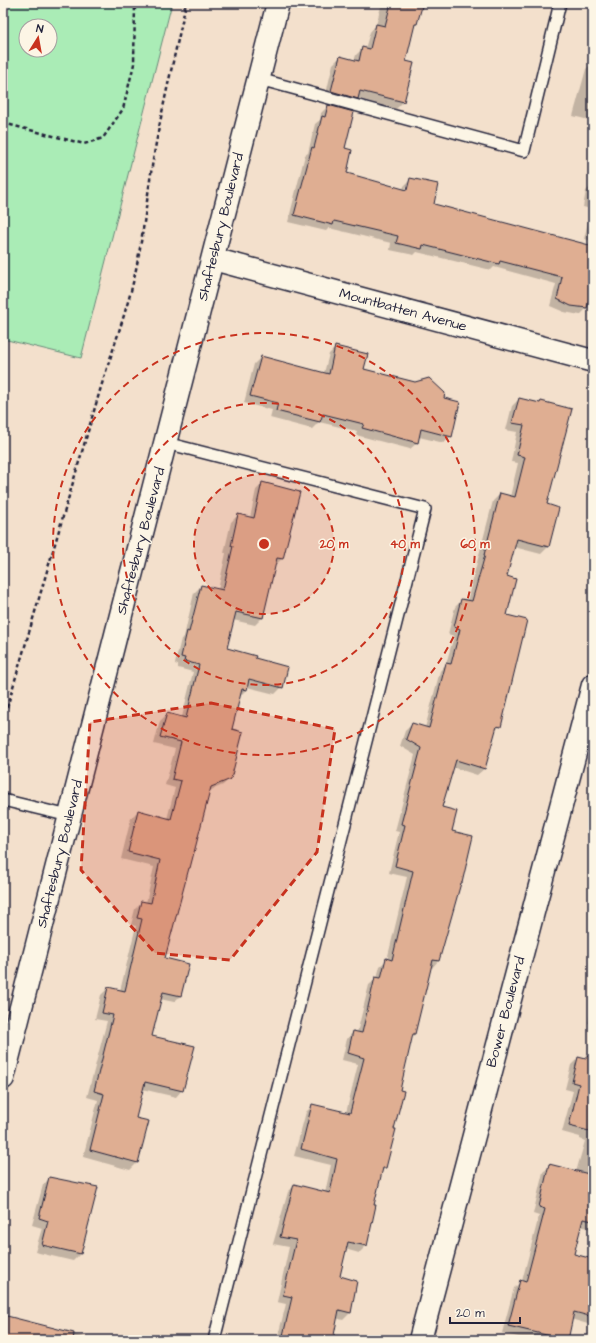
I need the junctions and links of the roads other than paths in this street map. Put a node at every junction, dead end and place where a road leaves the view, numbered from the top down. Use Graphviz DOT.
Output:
graph roads {
  1 [pos="278,3"];
  2 [pos="560,3"];
  3 [pos="259,79"];
  4 [pos="213,259"];
  5 [pos="593,361"];
  6 [pos="166,443"];
  7 [pos="593,685"];
  8 [pos="3,800"];
  9 [pos="69,816"];
  10 [pos="3,1078"];
  11 [pos="214,1340"];
  12 [pos="420,1340"];
  1 -- 3 [label="street, Shaftesbury Boulevard"];
  2 -- 3 [label="lane"];
  3 -- 4 [label="street, Shaftesbury Boulevard"];
  4 -- 5 [label="street, Mountbatten Avenue"];
  4 -- 6 [label="street, Shaftesbury Boulevard"];
  6 -- 9 [label="street, Shaftesbury Boulevard"];
  6 -- 11 [label="lane"];
  7 -- 12 [label="street, Bower Boulevard"];
  8 -- 9 [label="lane"];
  9 -- 10 [label="street, Shaftesbury Boulevard"];
}
